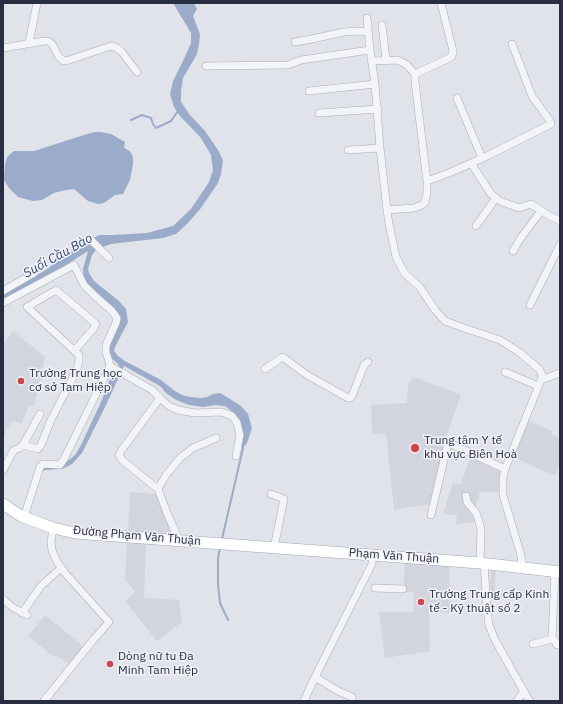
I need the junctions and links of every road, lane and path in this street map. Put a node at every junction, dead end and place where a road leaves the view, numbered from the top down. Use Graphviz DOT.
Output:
graph roads {
  1 [pos="37,3"];
  2 [pos="441,3"];
  3 [pos="366,18"];
  4 [pos="382,25"];
  5 [pos="368,32"];
  6 [pos="294,42"];
  7 [pos="29,43"];
  8 [pos="512,44"];
  9 [pos="3,48"];
  10 [pos="370,50"];
  11 [pos="386,60"];
  12 [pos="372,61"];
  13 [pos="206,66"];
  14 [pos="137,72"];
  15 [pos="415,74"];
  16 [pos="376,84"];
  17 [pos="309,91"];
  18 [pos="457,98"];
  19 [pos="378,109"];
  20 [pos="319,113"];
  21 [pos="380,148"];
  22 [pos="348,150"];
  23 [pos="482,158"];
  24 [pos="471,163"];
  25 [pos="427,181"];
  26 [pos="496,198"];
  27 [pos="387,210"];
  28 [pos="541,211"];
  29 [pos="560,221"];
  30 [pos="476,226"];
  31 [pos="91,240"];
  32 [pos="560,245"];
  33 [pos="513,251"];
  34 [pos="109,258"];
  35 [pos="34,273"];
  36 [pos="3,291"];
  37 [pos="3,303"];
  38 [pos="530,305"];
  39 [pos="75,350"];
  40 [pos="368,362"];
  41 [pos="110,366"];
  42 [pos="265,370"];
  43 [pos="505,372"];
  44 [pos="560,373"];
  45 [pos="540,383"];
  46 [pos="160,398"];
  47 [pos="40,414"];
  48 [pos="216,438"];
  49 [pos="23,445"];
  50 [pos="236,456"];
  51 [pos="3,470"];
  52 [pos="505,470"];
  53 [pos="158,489"];
  54 [pos="272,494"];
  55 [pos="466,496"];
  56 [pos="3,504"];
  57 [pos="431,515"];
  58 [pos="24,518"];
  59 [pos="53,528"];
  60 [pos="179,540"];
  61 [pos="228,544"];
  62 [pos="274,548"];
  63 [pos="373,554"];
  64 [pos="482,563"];
  65 [pos="523,567"];
  66 [pos="61,568"];
  67 [pos="558,572"];
  68 [pos="375,588"];
  69 [pos="403,589"];
  70 [pos="3,599"];
  71 [pos="552,639"];
  72 [pos="533,644"];
  73 [pos="560,645"];
  74 [pos="315,677"];
  75 [pos="524,691"];
  76 [pos="352,697"];
  77 [pos="44,701"];
  78 [pos="304,701"];
  79 [pos="517,701"];
  80 [pos="530,701"];
  1 -- 7 [label="street"];
  2 -- 15 [label="street"];
  3 -- 5 [label="street"];
  4 -- 11 [label="street"];
  5 -- 6 [label="street"];
  5 -- 10 [label="street"];
  7 -- 9 [label="street"];
  7 -- 14 [label="street"];
  8 -- 23 [label="street"];
  10 -- 12 [label="street"];
  10 -- 13 [label="street"];
  11 -- 12 [label="street"];
  11 -- 15 [label="street"];
  12 -- 16 [label="street"];
  15 -- 25 [label="street"];
  16 -- 17 [label="street"];
  16 -- 19 [label="street"];
  18 -- 23 [label="street"];
  19 -- 20 [label="street"];
  19 -- 21 [label="street"];
  21 -- 22 [label="street"];
  21 -- 27 [label="street"];
  23 -- 24 [label="street"];
  24 -- 25 [label="street"];
  24 -- 26 [label="street"];
  25 -- 27 [label="street"];
  26 -- 28 [label="street"];
  26 -- 30 [label="street"];
  27 -- 45 [label="street"];
  28 -- 29 [label="street"];
  28 -- 33 [label="street"];
  31 -- 34 [label="street"];
  32 -- 38 [label="street"];
  35 -- 36 [label="street"];
  37 -- 41 [label="street"];
  39 -- 39 [label="street"];
  39 -- 49 [label="street"];
  40 -- 42 [label="street"];
  41 -- 46 [label="street"];
  41 -- 58 [label="street"];
  43 -- 45 [label="street"];
  44 -- 45 [label="street"];
  45 -- 52 [label="street"];
  46 -- 50 [label="street"];
  46 -- 53 [label="street"];
  47 -- 49 [label="street"];
  48 -- 53 [label="street"];
  49 -- 51 [label="street"];
  52 -- 57 [label="street"];
  52 -- 65 [label="street"];
  53 -- 60 [label="street"];
  54 -- 62 [label="street"];
  55 -- 64 [label="street"];
  56 -- 58 [label="main road, Đường Phạm Văn Thuận"];
  58 -- 59 [label="main road, Đường Phạm Văn Thuận"];
  59 -- 60 [label="main road, Đường Phạm Văn Thuận"];
  59 -- 66 [label="street"];
  60 -- 61 [label="main road, Đường Phạm Văn Thuận"];
  61 -- 62 [label="main road, Phạm Văn Thuận"];
  62 -- 63 [label="main road, Phạm Văn Thuận"];
  63 -- 64 [label="main road, Phạm Văn Thuận"];
  63 -- 74 [label="street"];
  64 -- 65 [label="main road, Phạm Văn Thuận"];
  64 -- 75 [label="street"];
  65 -- 67 [label="main road, Phạm Văn Thuận"];
  66 -- 70 [label="street"];
  66 -- 77 [label="street"];
  67 -- 71 [label="street"];
  68 -- 69 [label="street"];
  71 -- 72 [label="street"];
  71 -- 73 [label="street"];
  74 -- 76 [label="street"];
  74 -- 78 [label="street"];
  75 -- 79 [label="street"];
  75 -- 80 [label="street"];
}
